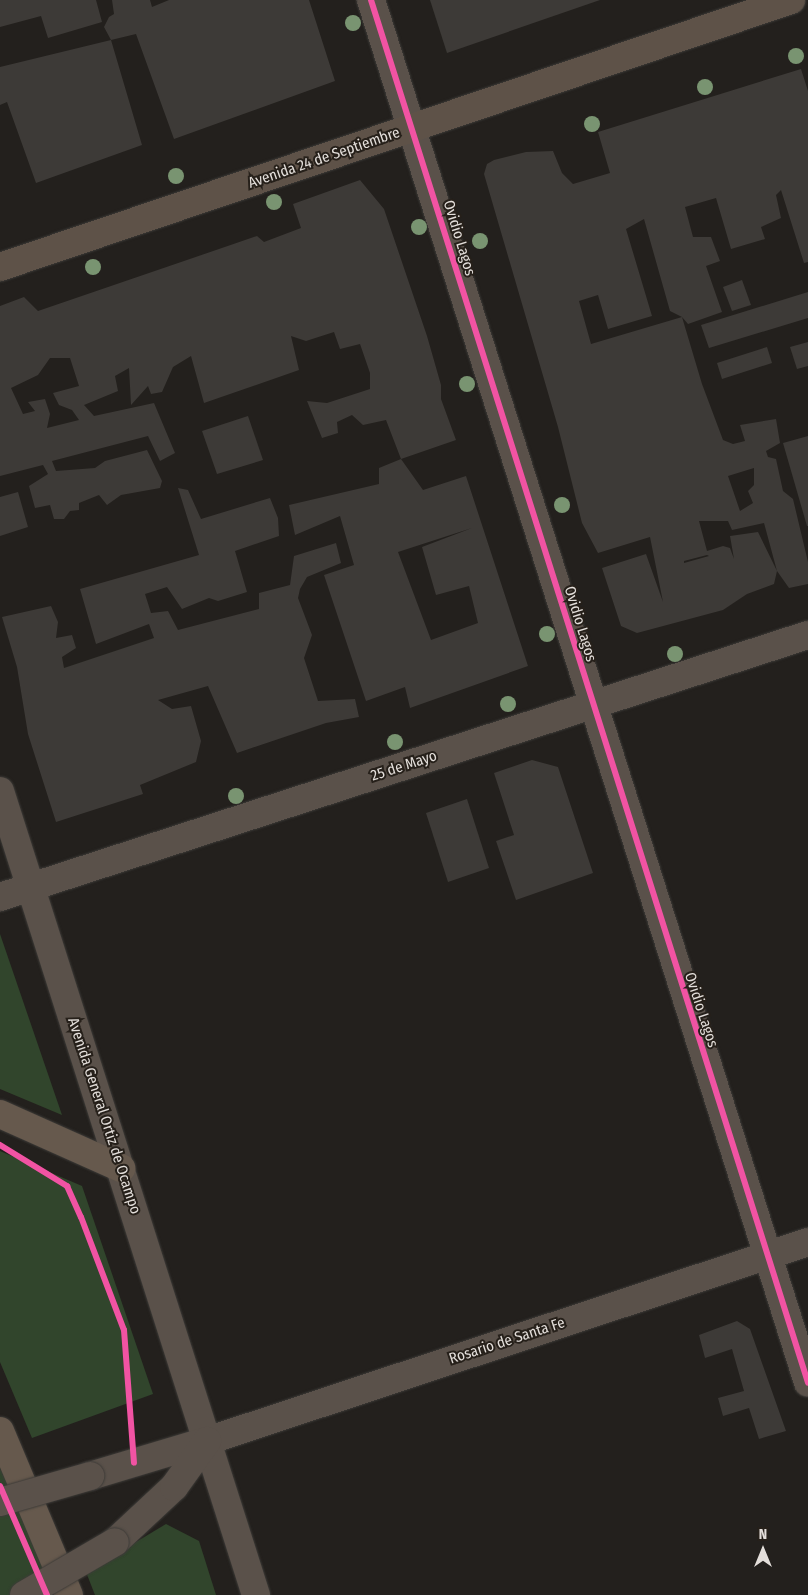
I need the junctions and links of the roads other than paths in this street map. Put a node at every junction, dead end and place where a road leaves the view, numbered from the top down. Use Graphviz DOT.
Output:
graph roads {
  1 [pos="371,0"];
  2 [pos="791,0"];
  3 [pos="412,128"];
  4 [pos="0,267"];
  5 [pos="808,635"];
  6 [pos="592,705"];
  7 [pos="0,791"];
  8 [pos="31,886"];
  9 [pos="0,897"];
  10 [pos="0,1114"];
  11 [pos="121,1168"];
  12 [pos="808,1242"];
  13 [pos="766,1255"];
  14 [pos="808,1383"];
  15 [pos="0,1431"];
  16 [pos="207,1441"];
  17 [pos="0,1502"];
  18 [pos="24,1595"];
  19 [pos="69,1595"];
  20 [pos="256,1595"];
  1 -- 3 [label="street, Ovidio Lagos"];
  2 -- 3 [label="main road, Avenida 24 de Septiembre"];
  3 -- 4 [label="main road, Avenida 24 de Septiembre"];
  3 -- 6 [label="street, Ovidio Lagos"];
  5 -- 6 [label="street, 25 de Mayo"];
  6 -- 8 [label="street, 25 de Mayo"];
  6 -- 13 [label="street, Ovidio Lagos"];
  7 -- 8 [label="street, Avenida General Ortiz de Ocampo"];
  8 -- 9 [label="street, 25 de Mayo"];
  8 -- 11 [label="street, Avenida General Ortiz de Ocampo"];
  10 -- 11 [label="main road"];
  11 -- 16 [label="street, Avenida General Ortiz de Ocampo"];
  12 -- 13 [label="street, Rosario de Santa Fe"];
  13 -- 14 [label="street, Ovidio Lagos"];
  13 -- 16 [label="street, Rosario de Santa Fe"];
  15 -- 19 [label="main road"];
  16 -- 17 [label="street, Rosario de Santa Fe, bridge"];
  16 -- 18 [label="street, bridge"];
  16 -- 20 [label="street, Avenida General Ortiz de Ocampo"];
}
